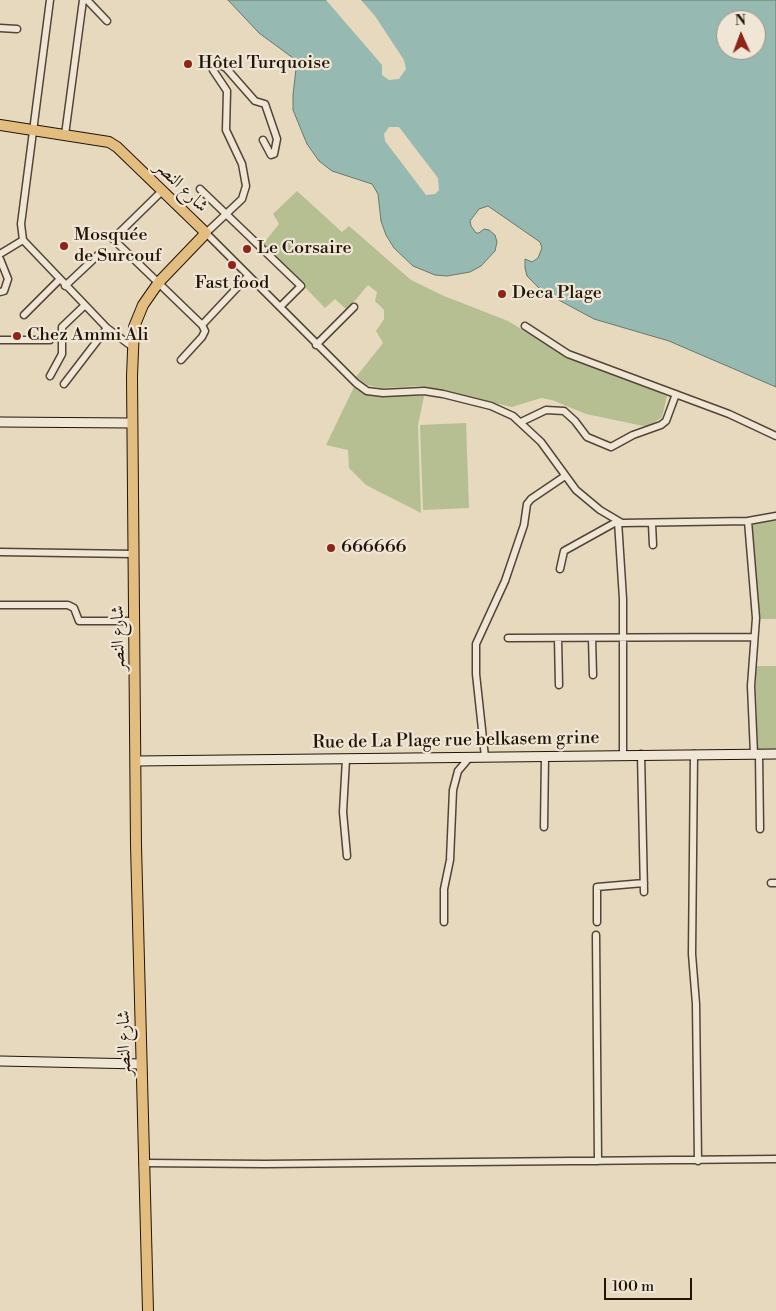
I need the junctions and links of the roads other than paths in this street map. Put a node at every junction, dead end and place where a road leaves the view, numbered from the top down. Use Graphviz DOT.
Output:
graph roads {
  1 [pos="50,0"];
  2 [pos="83,0"];
  3 [pos="87,0"];
  4 [pos="107,21"];
  5 [pos="0,28"];
  6 [pos="18,28"];
  7 [pos="0,125"];
  8 [pos="33,129"];
  9 [pos="65,135"];
  10 [pos="263,140"];
  11 [pos="200,189"];
  12 [pos="162,191"];
  13 [pos="227,215"];
  14 [pos="206,233"];
  15 [pos="23,240"];
  16 [pos="0,254"];
  17 [pos="98,255"];
  18 [pos="0,259"];
  19 [pos="248,276"];
  20 [pos="58,280"];
  21 [pos="159,282"];
  22 [pos="65,286"];
  23 [pos="0,292"];
  24 [pos="84,306"];
  25 [pos="280,307"];
  26 [pos="354,307"];
  27 [pos="24,315"];
  28 [pos="202,325"];
  29 [pos="525,326"];
  30 [pos="107,328"];
  31 [pos="0,340"];
  32 [pos="50,340"];
  33 [pos="316,345"];
  34 [pos="134,348"];
  35 [pos="181,360"];
  36 [pos="50,376"];
  37 [pos="64,384"];
  38 [pos="676,394"];
  39 [pos="0,422"];
  40 [pos="520,422"];
  41 [pos="131,423"];
  42 [pos="776,436"];
  43 [pos="565,476"];
  44 [pos="776,516"];
  45 [pos="618,521"];
  46 [pos="748,521"];
  47 [pos="652,524"];
  48 [pos="653,545"];
  49 [pos="0,552"];
  50 [pos="134,554"];
  51 [pos="560,569"];
  52 [pos="0,605"];
  53 [pos="135,621"];
  54 [pos="754,637"];
  55 [pos="508,638"];
  56 [pos="558,638"];
  57 [pos="592,638"];
  58 [pos="624,638"];
  59 [pos="593,675"];
  60 [pos="559,685"];
  61 [pos="623,754"];
  62 [pos="641,754"];
  63 [pos="694,754"];
  64 [pos="757,754"];
  65 [pos="776,754"];
  66 [pos="545,756"];
  67 [pos="485,757"];
  68 [pos="469,758"];
  69 [pos="346,759"];
  70 [pos="136,761"];
  71 [pos="544,827"];
  72 [pos="760,830"];
  73 [pos="347,856"];
  74 [pos="644,883"];
  75 [pos="644,892"];
  76 [pos="444,922"];
  77 [pos="597,922"];
  78 [pos="596,936"];
  79 [pos="0,1060"];
  80 [pos="142,1064"];
  81 [pos="776,1159"];
  82 [pos="698,1161"];
  83 [pos="598,1162"];
  84 [pos="143,1163"];
  85 [pos="148,1311"];
  1 -- 8 [label="street"];
  2 -- 9 [label="street"];
  3 -- 4 [label="street"];
  5 -- 6 [label="street"];
  7 -- 8 [label="main road, شارع النصر"];
  8 -- 9 [label="main road, شارع النصر"];
  8 -- 15 [label="street"];
  9 -- 12 [label="main road, شارع النصر"];
  10 -- 13 [label="street"];
  11 -- 13 [label="street"];
  12 -- 14 [label="main road, شارع النصر"];
  12 -- 21 [label="street"];
  13 -- 14 [label="street"];
  13 -- 25 [label="street"];
  14 -- 19 [label="street"];
  14 -- 21 [label="main road, شارع النصر"];
  15 -- 16 [label="street"];
  15 -- 20 [label="street"];
  17 -- 22 [label="street"];
  18 -- 23 [label="street"];
  19 -- 25 [label="street"];
  19 -- 28 [label="street"];
  20 -- 22 [label="street"];
  20 -- 27 [label="street"];
  21 -- 28 [label="street"];
  21 -- 34 [label="main road, شارع النصر"];
  22 -- 24 [label="street"];
  24 -- 30 [label="street"];
  24 -- 36 [label="street"];
  25 -- 33 [label="street"];
  26 -- 33 [label="street"];
  28 -- 35 [label="street"];
  29 -- 38 [label="street"];
  30 -- 34 [label="street"];
  30 -- 37 [label="street"];
  31 -- 32 [label="street"];
  33 -- 40 [label="street"];
  34 -- 41 [label="main road, شارع النصر"];
  38 -- 40 [label="street"];
  38 -- 42 [label="street"];
  39 -- 41 [label="street"];
  40 -- 43 [label="street"];
  41 -- 50 [label="main road, شارع النصر"];
  43 -- 45 [label="street"];
  43 -- 67 [label="street"];
  44 -- 46 [label="street"];
  45 -- 47 [label="street"];
  45 -- 51 [label="street"];
  45 -- 58 [label="street"];
  46 -- 47 [label="street"];
  46 -- 54 [label="street"];
  47 -- 48 [label="street"];
  49 -- 50 [label="street"];
  50 -- 53 [label="main road, شارع النصر"];
  52 -- 53 [label="street"];
  53 -- 70 [label="main road, شارع النصر"];
  54 -- 58 [label="street"];
  54 -- 64 [label="street"];
  55 -- 56 [label="street"];
  56 -- 57 [label="street"];
  56 -- 60 [label="street"];
  57 -- 58 [label="street"];
  57 -- 59 [label="street"];
  58 -- 61 [label="street"];
  61 -- 62 [label="street, Rue de La Plage rue belkasem grine"];
  61 -- 66 [label="street, Rue de La Plage rue belkasem grine"];
  62 -- 63 [label="street, Rue de La Plage rue belkasem grine"];
  62 -- 74 [label="street"];
  63 -- 64 [label="street, Rue de La Plage rue belkasem grine"];
  63 -- 82 [label="street"];
  64 -- 65 [label="street, Rue de La Plage rue belkasem grine"];
  64 -- 72 [label="street"];
  66 -- 67 [label="street, Rue de La Plage rue belkasem grine"];
  66 -- 71 [label="street"];
  67 -- 68 [label="street, Rue de La Plage rue belkasem grine"];
  68 -- 69 [label="street, Rue de La Plage rue belkasem grine"];
  68 -- 76 [label="street"];
  69 -- 70 [label="street, Rue de La Plage rue belkasem grine"];
  69 -- 73 [label="street"];
  70 -- 80 [label="main road, شارع النصر"];
  74 -- 75 [label="street"];
  74 -- 77 [label="street"];
  78 -- 83 [label="street"];
  79 -- 80 [label="street"];
  80 -- 84 [label="main road, شارع النصر"];
  81 -- 82 [label="street"];
  82 -- 83 [label="street"];
  83 -- 84 [label="street"];
  84 -- 85 [label="main road, شارع النصر"];
}
